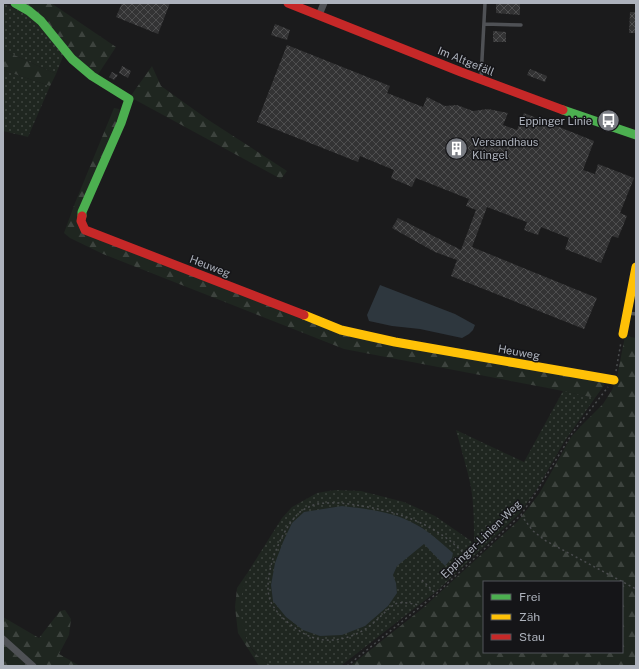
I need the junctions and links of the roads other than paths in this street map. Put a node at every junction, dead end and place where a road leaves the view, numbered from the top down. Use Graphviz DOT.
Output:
graph roads {
  1 [pos="15,3"];
  2 [pos="288,3"];
  3 [pos="324,3"];
  4 [pos="485,3"];
  5 [pos="319,15"];
  6 [pos="484,24"];
  7 [pos="521,25"];
  8 [pos="481,80"];
  9 [pos="636,136"];
  10 [pos="636,267"];
  11 [pos="634,283"];
  12 [pos="632,313"];
  13 [pos="623,334"];
  14 [pos="614,380"];
  15 [pos="3,639"];
  16 [pos="33,666"];
  1 -- 14 [label="street, Heuweg"];
  2 -- 5 [label="street, Im Altgefäll"];
  3 -- 5 [label="street"];
  4 -- 6 [label="lane"];
  5 -- 8 [label="street, Im Altgefäll"];
  6 -- 7 [label="lane"];
  6 -- 8 [label="lane"];
  8 -- 9 [label="street, Im Altgefäll"];
  10 -- 11 [label="street"];
  11 -- 12 [label="street"];
  12 -- 13 [label="street"];
  15 -- 16 [label="street"];
}
